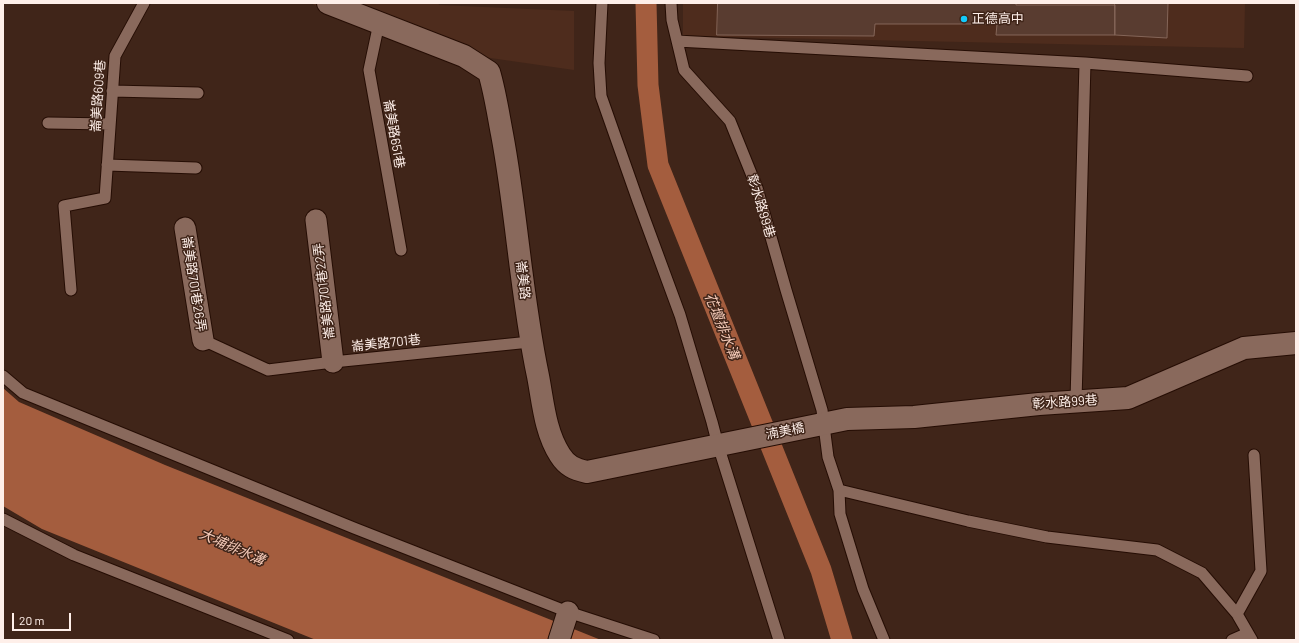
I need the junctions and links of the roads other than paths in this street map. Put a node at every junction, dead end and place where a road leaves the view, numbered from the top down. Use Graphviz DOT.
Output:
graph roads {
  1 [pos="144,3"];
  2 [pos="328,3"];
  3 [pos="602,3"];
  4 [pos="671,3"];
  5 [pos="379,23"];
  6 [pos="677,41"];
  7 [pos="1085,64"];
  8 [pos="1247,76"];
  9 [pos="112,91"];
  10 [pos="198,93"];
  11 [pos="48,123"];
  12 [pos="110,124"];
  13 [pos="107,165"];
  14 [pos="196,168"];
  15 [pos="316,220"];
  16 [pos="185,228"];
  17 [pos="400,250"];
  18 [pos="71,290"];
  19 [pos="203,340"];
  20 [pos="530,342"];
  21 [pos="1296,343"];
  22 [pos="333,362"];
  23 [pos="3,376"];
  24 [pos="1076,402"];
  25 [pos="818,425"];
  26 [pos="758,436"];
  27 [pos="718,445"];
  28 [pos="1254,455"];
  29 [pos="839,490"];
  30 [pos="3,519"];
  31 [pos="1237,614"];
  32 [pos="564,625"];
  33 [pos="1250,637"];
  34 [pos="288,640"];
  35 [pos="654,640"];
  36 [pos="779,640"];
  37 [pos="884,640"];
  38 [pos="1232,640"];
  1 -- 9 [label="lane, 崙美路609巷"];
  2 -- 5 [label="street, 崙美路"];
  3 -- 27 [label="lane"];
  4 -- 6 [label="lane, 彰水路99巷"];
  5 -- 17 [label="lane, 崙美路651巷"];
  5 -- 20 [label="street, 崙美路"];
  6 -- 7 [label="lane"];
  6 -- 25 [label="lane, 彰水路99巷"];
  7 -- 8 [label="lane"];
  7 -- 24 [label="lane"];
  9 -- 10 [label="lane"];
  9 -- 12 [label="lane, 崙美路609巷"];
  11 -- 12 [label="lane"];
  12 -- 13 [label="lane, 崙美路609巷"];
  13 -- 14 [label="lane"];
  13 -- 18 [label="lane, 崙美路609巷"];
  15 -- 22 [label="street, 崙美路701巷22弄"];
  16 -- 19 [label="street, 崙美路701巷26弄"];
  19 -- 22 [label="lane, 崙美路701巷"];
  20 -- 22 [label="lane, 崙美路701巷"];
  20 -- 27 [label="street, 崙美路"];
  21 -- 24 [label="street, 彰水路99巷"];
  23 -- 32 [label="lane"];
  24 -- 25 [label="street, 彰水路99巷"];
  25 -- 26 [label="street, 湳美橋"];
  25 -- 29 [label="lane, 彰水路99巷"];
  26 -- 27 [label="street, 崙美路"];
  27 -- 36 [label="lane"];
  28 -- 31 [label="lane"];
  29 -- 31 [label="lane"];
  29 -- 37 [label="lane, 彰水路99巷"];
  30 -- 34 [label="lane"];
  31 -- 33 [label="lane"];
  32 -- 35 [label="lane"];
  33 -- 38 [label="lane"];
}
